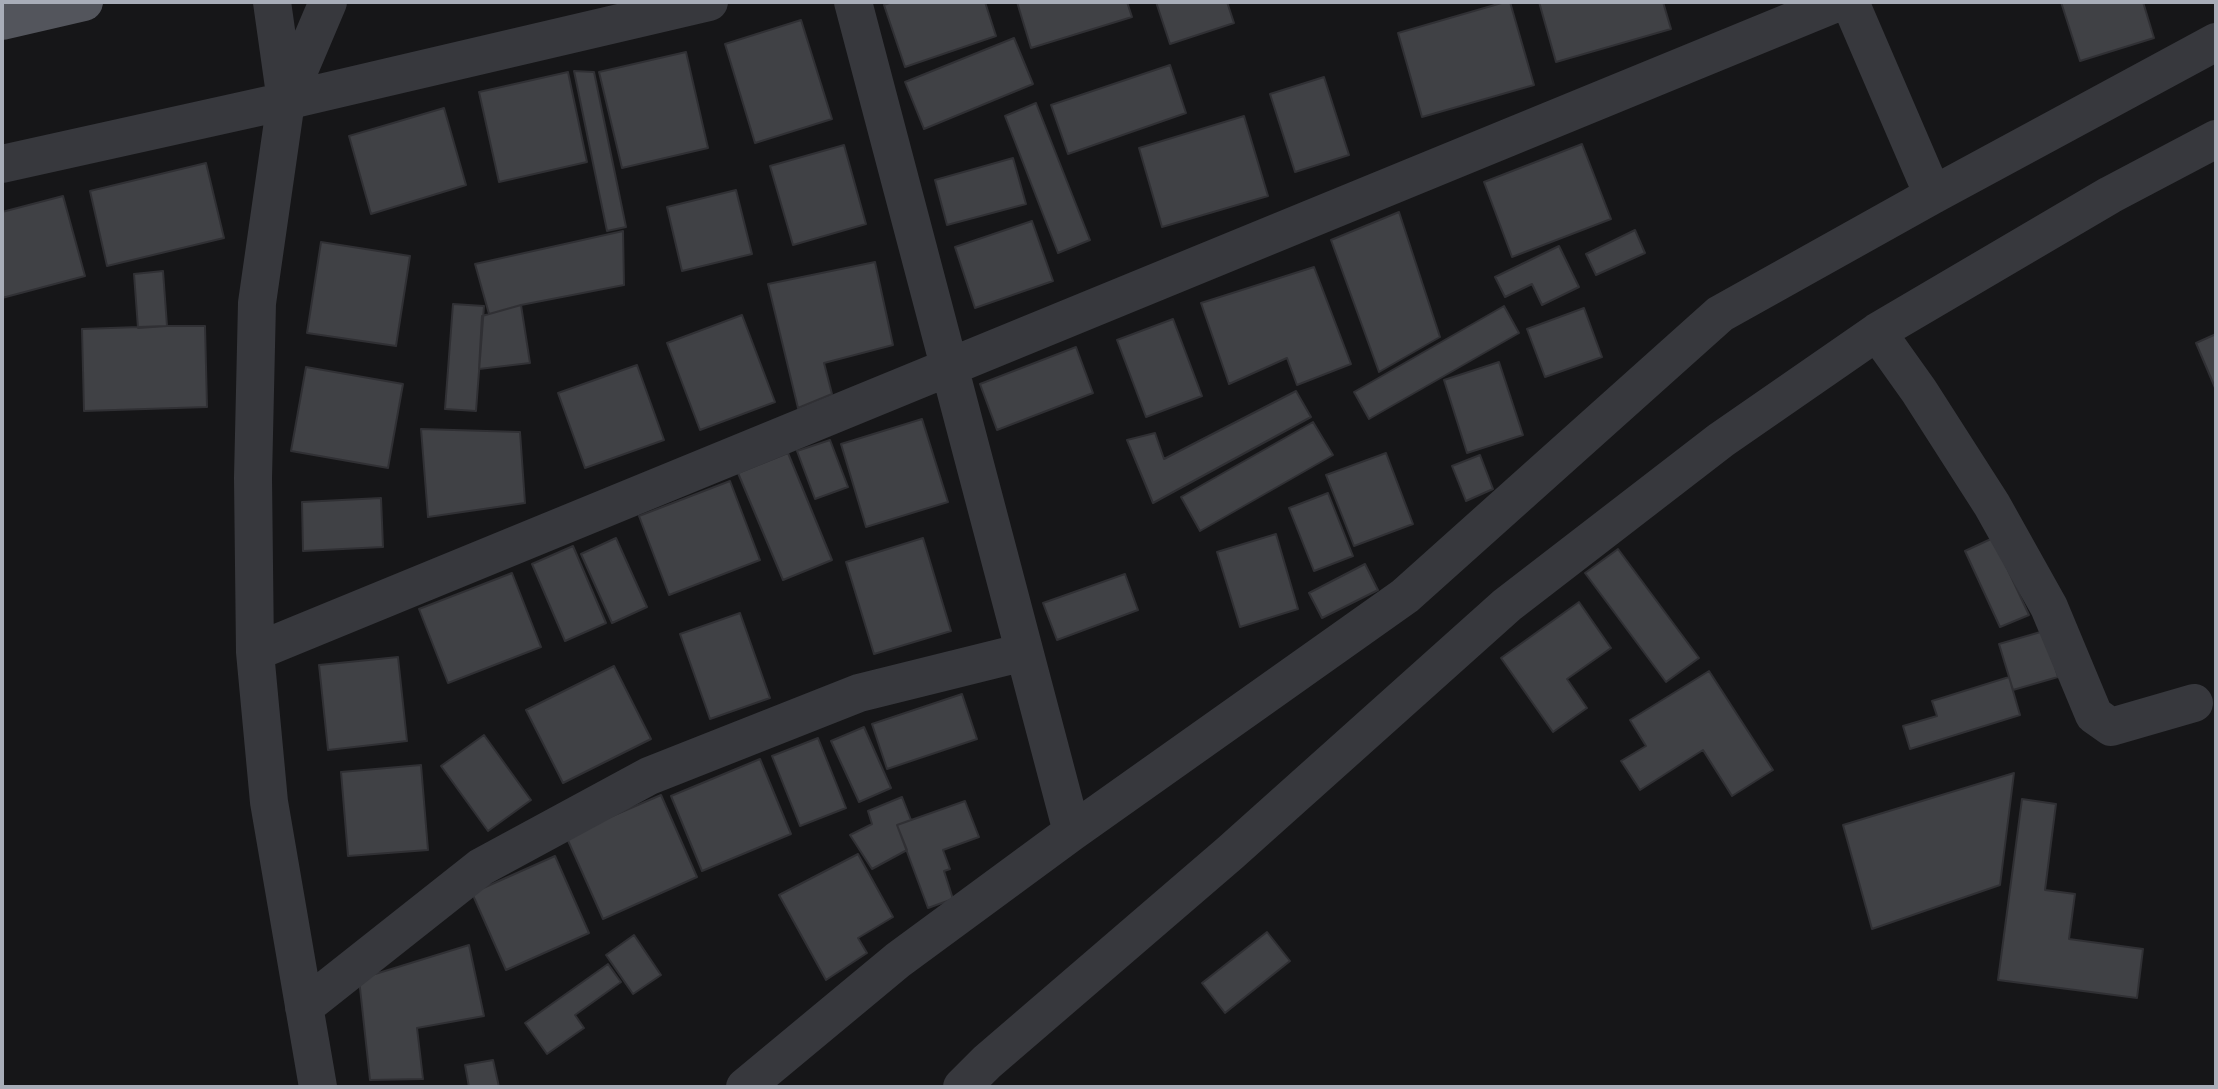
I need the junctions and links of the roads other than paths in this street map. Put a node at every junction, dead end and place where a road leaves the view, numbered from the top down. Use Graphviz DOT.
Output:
graph roads {
  1 [pos="84,2"];
  2 [pos="272,2"];
  3 [pos="328,2"];
  4 [pos="709,2"];
  5 [pos="853,2"];
  6 [pos="1839,2"];
  7 [pos="1850,2"];
  8 [pos="2,21"];
  9 [pos="2216,42"];
  10 [pos="286,101"];
  11 [pos="2216,139"];
  12 [pos="2,164"];
  13 [pos="1933,195"];
  14 [pos="1877,332"];
  15 [pos="948,368"];
  16 [pos="255,652"];
  17 [pos="1024,652"];
  18 [pos="2194,703"];
  19 [pos="1072,832"];
  20 [pos="304,1007"];
  21 [pos="318,1087"];
  22 [pos="745,1087"];
  23 [pos="962,1087"];
  1 -- 8 [label="main road"];
  2 -- 10 [label="street"];
  3 -- 10 [label="street"];
  4 -- 10 [label="street"];
  5 -- 15 [label="street"];
  6 -- 15 [label="street"];
  7 -- 13 [label="street"];
  9 -- 13 [label="street"];
  10 -- 12 [label="street"];
  10 -- 16 [label="street"];
  11 -- 14 [label="street"];
  13 -- 19 [label="street"];
  14 -- 18 [label="street"];
  14 -- 23 [label="street"];
  15 -- 16 [label="street"];
  15 -- 17 [label="street"];
  16 -- 20 [label="street"];
  17 -- 19 [label="street"];
  17 -- 20 [label="street"];
  19 -- 22 [label="street"];
  20 -- 21 [label="street"];
}
